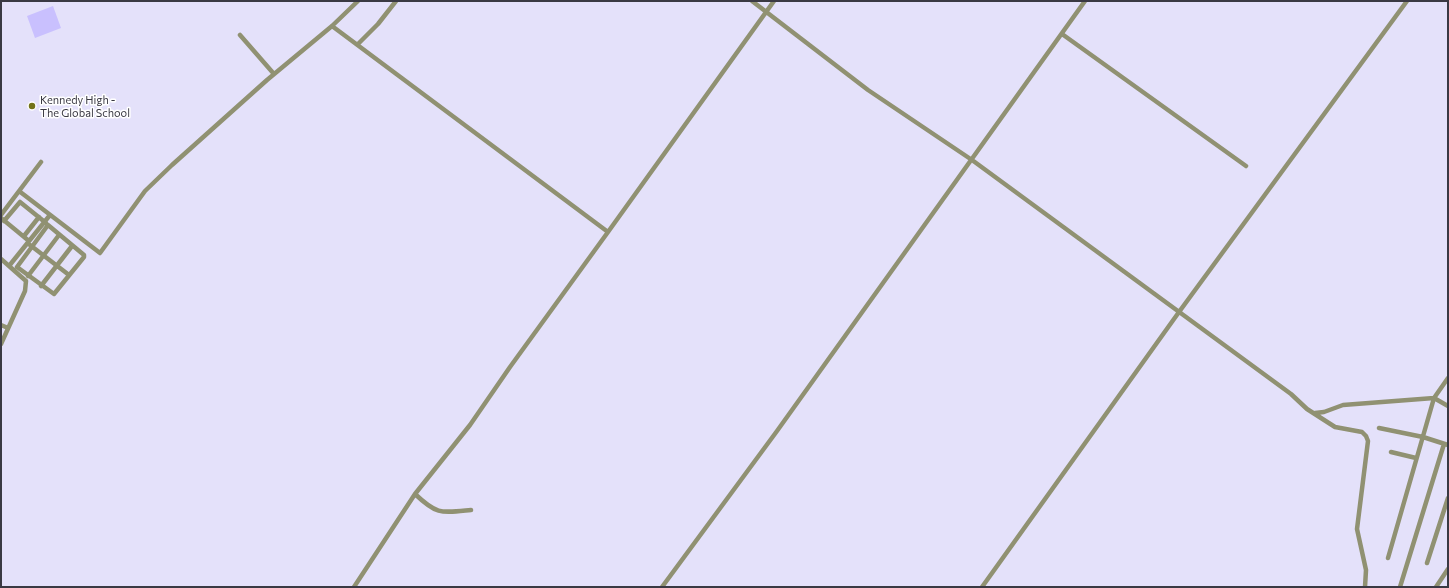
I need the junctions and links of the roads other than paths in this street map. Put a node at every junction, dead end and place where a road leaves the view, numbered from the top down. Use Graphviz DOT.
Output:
graph roads {
  1 [pos="358,1"];
  2 [pos="396,1"];
  3 [pos="752,1"];
  4 [pos="774,1"];
  5 [pos="1085,1"];
  6 [pos="1407,1"];
  7 [pos="766,11"];
  8 [pos="332,26"];
  9 [pos="1062,34"];
  10 [pos="240,35"];
  11 [pos="358,44"];
  12 [pos="274,74"];
  13 [pos="972,160"];
  14 [pos="41,162"];
  15 [pos="1246,166"];
  16 [pos="19,191"];
  17 [pos="50,214"];
  18 [pos="1,215"];
  19 [pos="39,218"];
  20 [pos="2,220"];
  21 [pos="46,223"];
  22 [pos="608,232"];
  23 [pos="59,235"];
  24 [pos="24,236"];
  25 [pos="28,242"];
  26 [pos="32,246"];
  27 [pos="72,246"];
  28 [pos="44,256"];
  29 [pos="2,260"];
  30 [pos="1,266"];
  31 [pos="9,266"];
  32 [pos="57,266"];
  33 [pos="69,275"];
  34 [pos="28,276"];
  35 [pos="41,286"];
  36 [pos="1179,312"];
  37 [pos="1,325"];
  38 [pos="8,328"];
  39 [pos="1,344"];
  40 [pos="1448,378"];
  41 [pos="1434,398"];
  42 [pos="1448,406"];
  43 [pos="1315,413"];
  44 [pos="1379,428"];
  45 [pos="1423,437"];
  46 [pos="1446,445"];
  47 [pos="1391,452"];
  48 [pos="1416,458"];
  49 [pos="415,494"];
  50 [pos="1448,498"];
  51 [pos="471,510"];
  52 [pos="1388,558"];
  53 [pos="1427,563"];
  54 [pos="1448,570"];
  55 [pos="354,587"];
  56 [pos="662,587"];
  57 [pos="982,587"];
  58 [pos="1365,587"];
  59 [pos="1400,587"];
  60 [pos="1436,587"];
  1 -- 8 [label="street"];
  2 -- 11 [label="street"];
  3 -- 7 [label="street"];
  4 -- 7 [label="street"];
  5 -- 9 [label="street"];
  6 -- 36 [label="street"];
  7 -- 13 [label="street"];
  7 -- 22 [label="street"];
  8 -- 11 [label="street"];
  8 -- 12 [label="street"];
  9 -- 13 [label="street"];
  9 -- 15 [label="street"];
  10 -- 12 [label="street"];
  11 -- 22 [label="street"];
  12 -- 17 [label="street"];
  13 -- 36 [label="street"];
  13 -- 56 [label="street"];
  14 -- 16 [label="street"];
  16 -- 17 [label="street"];
  16 -- 18 [label="street"];
  17 -- 21 [label="street"];
  19 -- 20 [label="street"];
  19 -- 21 [label="street"];
  19 -- 24 [label="street"];
  20 -- 24 [label="street"];
  21 -- 23 [label="street"];
  21 -- 25 [label="street"];
  21 -- 26 [label="street"];
  22 -- 49 [label="street"];
  23 -- 27 [label="street"];
  23 -- 28 [label="street"];
  24 -- 25 [label="street"];
  25 -- 26 [label="street"];
  25 -- 31 [label="street"];
  26 -- 28 [label="street"];
  26 -- 34 [label="street"];
  27 -- 32 [label="street"];
  27 -- 33 [label="street"];
  28 -- 32 [label="street"];
  28 -- 34 [label="street"];
  29 -- 30 [label="street"];
  29 -- 31 [label="street"];
  31 -- 38 [label="street"];
  32 -- 33 [label="street"];
  32 -- 35 [label="street"];
  33 -- 35 [label="street"];
  34 -- 35 [label="street"];
  36 -- 43 [label="street"];
  36 -- 57 [label="street"];
  37 -- 38 [label="street"];
  38 -- 39 [label="street"];
  40 -- 41 [label="street"];
  41 -- 42 [label="street"];
  41 -- 43 [label="street"];
  41 -- 45 [label="street"];
  43 -- 58 [label="street"];
  44 -- 45 [label="street"];
  45 -- 46 [label="street"];
  45 -- 48 [label="street"];
  46 -- 59 [label="street"];
  47 -- 48 [label="street"];
  48 -- 52 [label="street"];
  49 -- 51 [label="street"];
  49 -- 55 [label="street"];
  50 -- 53 [label="street"];
  54 -- 60 [label="street"];
}
